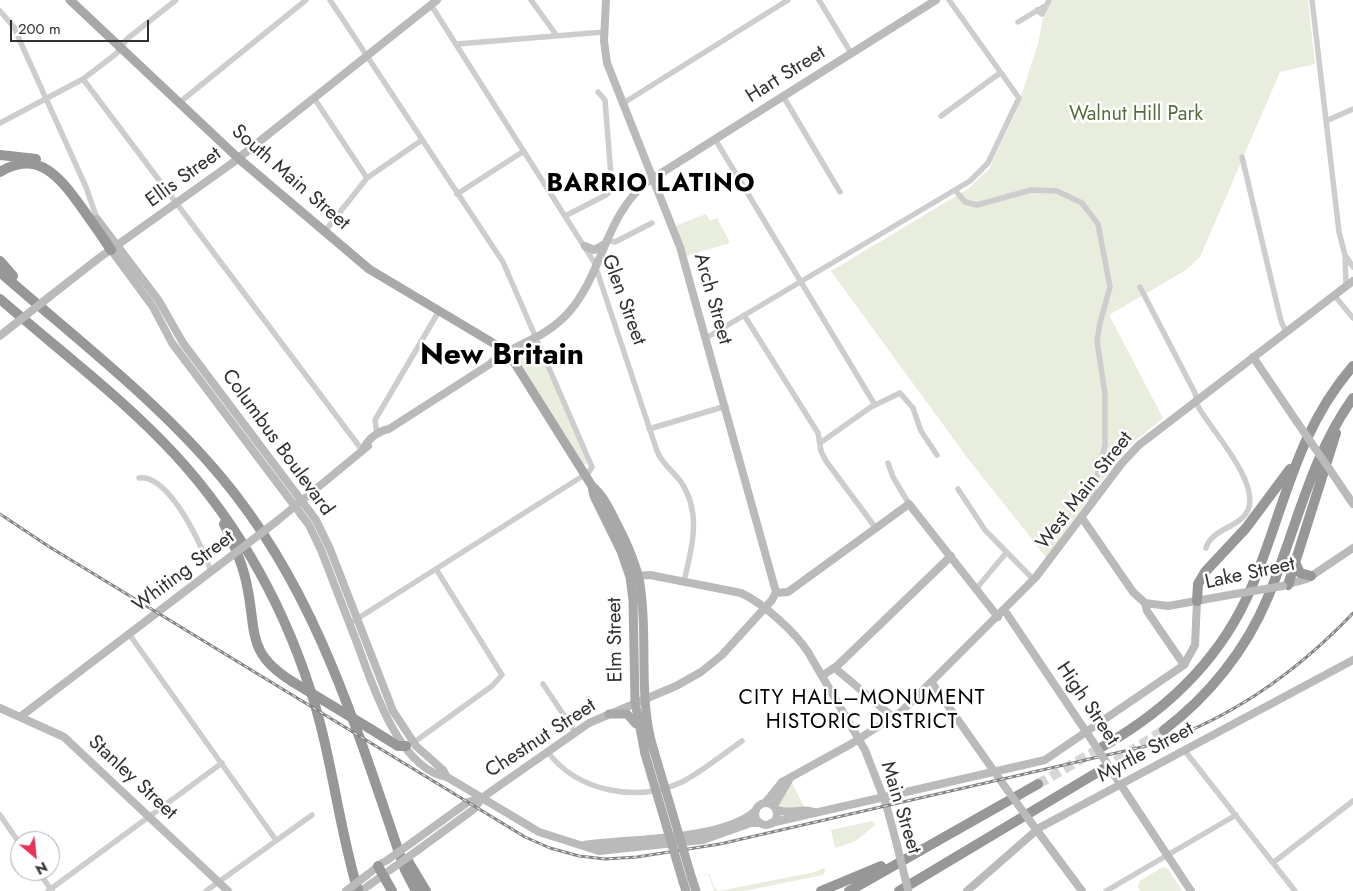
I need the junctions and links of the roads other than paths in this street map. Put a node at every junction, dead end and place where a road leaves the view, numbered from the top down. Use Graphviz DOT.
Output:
graph roads {
  1 [pos="70,0"];
  2 [pos="176,0"];
  3 [pos="306,0"];
  4 [pos="330,0"];
  5 [pos="531,0"];
  6 [pos="606,0"];
  7 [pos="788,0"];
  8 [pos="819,0"];
  9 [pos="936,0"];
  10 [pos="949,0"];
  11 [pos="1049,0"];
  12 [pos="1312,0"];
  13 [pos="432,2"];
  14 [pos="0,12"];
  15 [pos="1018,22"];
  16 [pos="604,32"];
  17 [pos="557,36"];
  18 [pos="458,44"];
  19 [pos="120,47"];
  20 [pos="851,53"];
  21 [pos="367,56"];
  22 [pos="1000,73"];
  23 [pos="83,79"];
  24 [pos="598,92"];
  25 [pos="783,96"];
  26 [pos="314,98"];
  27 [pos="46,99"];
  28 [pos="180,102"];
  29 [pos="622,104"];
  30 [pos="1353,109"];
  31 [pos="941,116"];
  32 [pos="1326,121"];
  33 [pos="0,123"];
  34 [pos="715,139"];
  35 [pos="422,140"];
  36 [pos="524,151"];
  37 [pos="0,155"];
  38 [pos="1242,157"];
  39 [pos="238,158"];
  40 [pos="0,172"];
  41 [pos="368,178"];
  42 [pos="653,178"];
  43 [pos="955,190"];
  44 [pos="840,192"];
  45 [pos="457,194"];
  46 [pos="176,203"];
  47 [pos="565,216"];
  48 [pos="97,219"];
  49 [pos="652,223"];
  50 [pos="325,231"];
  51 [pos="605,242"];
  52 [pos="584,246"];
  53 [pos="114,248"];
  54 [pos="1344,255"];
  55 [pos="0,261"];
  56 [pos="595,264"];
  57 [pos="1353,267"];
  58 [pos="0,272"];
  59 [pos="800,282"];
  60 [pos="1350,284"];
  61 [pos="1140,287"];
  62 [pos="1334,295"];
  63 [pos="29,297"];
  64 [pos="0,299"];
  65 [pos="0,308"];
  66 [pos="439,311"];
  67 [pos="744,315"];
  68 [pos="1353,318"];
  69 [pos="1286,332"];
  70 [pos="3,334"];
  71 [pos="536,337"];
  72 [pos="706,338"];
  73 [pos="55,347"];
  74 [pos="507,354"];
  75 [pos="1253,357"];
  76 [pos="1353,366"];
  77 [pos="1353,398"];
  78 [pos="1196,400"];
  79 [pos="875,405"];
  80 [pos="726,406"];
  81 [pos="1345,410"];
  82 [pos="389,429"];
  83 [pos="649,429"];
  84 [pos="377,434"];
  85 [pos="820,443"];
  86 [pos="363,449"];
  87 [pos="937,455"];
  88 [pos="888,463"];
  89 [pos="1294,465"];
  90 [pos="585,474"];
  91 [pos="139,478"];
  92 [pos="958,489"];
  93 [pos="209,494"];
  94 [pos="300,504"];
  95 [pos="909,504"];
  96 [pos="1353,504"];
  97 [pos="1090,507"];
  98 [pos="1082,518"];
  99 [pos="875,527"];
  100 [pos="1206,548"];
  101 [pos="1353,548"];
  102 [pos="1006,553"];
  103 [pos="951,556"];
  104 [pos="1295,562"];
  105 [pos="436,569"];
  106 [pos="211,572"];
  107 [pos="634,576"];
  108 [pos="1311,576"];
  109 [pos="1034,580"];
  110 [pos="684,582"];
  111 [pos="1285,585"];
  112 [pos="976,589"];
  113 [pos="776,594"];
  114 [pos="1197,601"];
  115 [pos="1145,603"];
  116 [pos="763,609"];
  117 [pos="633,610"];
  118 [pos="1005,611"];
  119 [pos="998,617"];
  120 [pos="353,622"];
  121 [pos="642,623"];
  122 [pos="129,634"];
  123 [pos="1353,660"];
  124 [pos="1184,665"];
  125 [pos="835,668"];
  126 [pos="822,676"];
  127 [pos="932,682"];
  128 [pos="543,684"];
  129 [pos="644,699"];
  130 [pos="635,702"];
  131 [pos="0,708"];
  132 [pos="609,714"];
  133 [pos="20,717"];
  134 [pos="894,718"];
  135 [pos="639,729"];
  136 [pos="1164,730"];
  137 [pos="575,732"];
  138 [pos="1086,733"];
  139 [pos="858,739"];
  140 [pos="742,741"];
  141 [pos="409,744"];
  142 [pos="1098,744"];
  143 [pos="547,751"];
  144 [pos="1186,751"];
  145 [pos="222,763"];
  146 [pos="1103,769"];
  147 [pos="995,772"];
  148 [pos="789,780"];
  149 [pos="1038,784"];
  150 [pos="1121,786"];
  151 [pos="883,796"];
  152 [pos="482,798"];
  153 [pos="1353,801"];
  154 [pos="765,803"];
  155 [pos="775,808"];
  156 [pos="756,810"];
  157 [pos="814,812"];
  158 [pos="0,815"];
  159 [pos="312,815"];
  160 [pos="1236,815"];
  161 [pos="149,817"];
  162 [pos="760,823"];
  163 [pos="771,823"];
  164 [pos="1036,829"];
  165 [pos="11,831"];
  166 [pos="392,832"];
  167 [pos="692,833"];
  168 [pos="943,837"];
  169 [pos="276,840"];
  170 [pos="697,840"];
  171 [pos="582,845"];
  172 [pos="1167,855"];
  173 [pos="1274,862"];
  174 [pos="384,868"];
  175 [pos="219,882"];
  176 [pos="684,886"];
  177 [pos="50,890"];
  178 [pos="206,891"];
  179 [pos="228,891"];
  180 [pos="346,891"];
  181 [pos="359,891"];
  182 [pos="392,891"];
  183 [pos="416,891"];
  184 [pos="426,891"];
  185 [pos="696,891"];
  186 [pos="821,891"];
  187 [pos="849,891"];
  188 [pos="900,891"];
  189 [pos="908,891"];
  190 [pos="967,891"];
  191 [pos="1082,891"];
  192 [pos="1106,891"];
  193 [pos="1192,891"];
  194 [pos="1295,891"];
  1 -- 19 [label="main road, South Main Street"];
  2 -- 19 [label="street"];
  3 -- 28 [label="street"];
  4 -- 21 [label="street"];
  5 -- 17 [label="street"];
  6 -- 16 [label="street, Arch Street"];
  7 -- 29 [label="street"];
  8 -- 20 [label="street"];
  9 -- 20 [label="street, Hart Street"];
  10 -- 22 [label="street"];
  11 -- 15 [label="street"];
  12 -- 32 [label="street"];
  13 -- 18 [label="street, Glen Street"];
  13 -- 21 [label="street, Ellis Street"];
  14 -- 27 [label="street"];
  16 -- 17 [label="street"];
  16 -- 29 [label="street, Arch Street"];
  17 -- 18 [label="street"];
  18 -- 36 [label="street, Glen Street"];
  19 -- 23 [label="street"];
  19 -- 28 [label="main road, South Main Street"];
  20 -- 25 [label="street, Hart Street"];
  21 -- 26 [label="street, Ellis Street"];
  21 -- 35 [label="street"];
  22 -- 31 [label="street"];
  22 -- 43 [label="street"];
  23 -- 27 [label="street"];
  23 -- 46 [label="street"];
  24 -- 47 [label="street"];
  25 -- 34 [label="street, Hart Street"];
  25 -- 44 [label="street"];
  26 -- 39 [label="street, Ellis Street"];
  26 -- 41 [label="street"];
  27 -- 33 [label="street"];
  27 -- 48 [label="street"];
  28 -- 39 [label="main road, South Main Street"];
  29 -- 42 [label="street, Arch Street"];
  30 -- 32 [label="street"];
  32 -- 54 [label="street"];
  34 -- 42 [label="street, Hart Street"];
  34 -- 59 [label="street"];
  35 -- 41 [label="street"];
  35 -- 45 [label="street"];
  36 -- 45 [label="street"];
  36 -- 47 [label="street, Glen Street"];
  37 -- 48 [label="highway"];
  38 -- 69 [label="street"];
  39 -- 46 [label="street, Ellis Street"];
  39 -- 50 [label="main road, South Main Street"];
  40 -- 53 [label="highway"];
  41 -- 50 [label="street"];
  42 -- 51 [label="street, Hart Street"];
  42 -- 72 [label="street, Arch Street"];
  43 -- 59 [label="street"];
  43 -- 97 [label="street"];
  45 -- 71 [label="street"];
  46 -- 53 [label="street, Ellis Street"];
  46 -- 86 [label="street"];
  47 -- 52 [label="street, Glen Street"];
  48 -- 53 [label="street, Columbus Boulevard"];
  49 -- 51 [label="street"];
  50 -- 66 [label="main road, South Main Street"];
  51 -- 52 [label="street"];
  51 -- 56 [label="street, Hart Street"];
  52 -- 56 [label="street, Glen Street"];
  53 -- 70 [label="street, Ellis Street, bridge"];
  53 -- 94 [label="street, Columbus Boulevard"];
  54 -- 57 [label="street"];
  54 -- 60 [label="street"];
  55 -- 63 [label="highway"];
  56 -- 71 [label="street, Whiting Street"];
  56 -- 83 [label="street, Glen Street"];
  58 -- 63 [label="highway"];
  59 -- 67 [label="street"];
  59 -- 79 [label="street"];
  60 -- 62 [label="street, West Main Street"];
  61 -- 78 [label="street"];
  62 -- 68 [label="street"];
  62 -- 69 [label="street, West Main Street"];
  63 -- 166 [label="highway"];
  64 -- 73 [label="highway"];
  65 -- 73 [label="highway"];
  66 -- 74 [label="main road, South Main Street"];
  66 -- 84 [label="street"];
  67 -- 72 [label="street"];
  67 -- 85 [label="street"];
  69 -- 75 [label="street, West Main Street"];
  71 -- 74 [label="street, Whiting Street"];
  71 -- 90 [label="street"];
  72 -- 80 [label="street, Arch Street"];
  73 -- 93 [label="highway"];
  74 -- 82 [label="street, Whiting Street"];
  74 -- 90 [label="main road, South Main Street"];
  75 -- 78 [label="street, West Main Street"];
  75 -- 96 [label="street, bridge"];
  76 -- 89 [label="highway"];
  77 -- 81 [label="highway"];
  78 -- 97 [label="street, West Main Street"];
  78 -- 100 [label="street"];
  79 -- 85 [label="street"];
  79 -- 87 [label="street"];
  80 -- 83 [label="street"];
  80 -- 113 [label="street, Arch Street"];
  81 -- 104 [label="highway"];
  81 -- 136 [label="highway"];
  82 -- 84 [label="street, Whiting Street"];
  82 -- 86 [label="street, Whiting Street"];
  83 -- 110 [label="street, Glen Street"];
  84 -- 86 [label="street, Whiting Street"];
  85 -- 99 [label="street"];
  86 -- 94 [label="street, Whiting Street"];
  88 -- 95 [label="street"];
  89 -- 114 [label="highway"];
  89 -- 142 [label="highway"];
  90 -- 105 [label="street"];
  90 -- 107 [label="main road, South Main Street"];
  91 -- 106 [label="street"];
  92 -- 102 [label="street"];
  93 -- 141 [label="highway, bridge"];
  93 -- 181 [label="highway"];
  94 -- 106 [label="street, Whiting Street, bridge"];
  94 -- 120 [label="street, Columbus Boulevard"];
  95 -- 99 [label="street"];
  95 -- 103 [label="street"];
  97 -- 98 [label="street, West Main Street"];
  98 -- 109 [label="street, West Main Street"];
  98 -- 115 [label="street"];
  99 -- 113 [label="street"];
  101 -- 108 [label="street, Lake Street"];
  102 -- 109 [label="street"];
  102 -- 112 [label="street"];
  103 -- 112 [label="street"];
  103 -- 125 [label="street"];
  104 -- 108 [label="highway"];
  104 -- 111 [label="highway"];
  105 -- 120 [label="street"];
  105 -- 141 [label="street"];
  106 -- 122 [label="street, Whiting Street"];
  107 -- 110 [label="street, Main Street"];
  107 -- 117 [label="main road, Elm Street"];
  107 -- 121 [label="main road, Elm Street"];
  108 -- 111 [label="street, Lake Street"];
  109 -- 118 [label="street, West Main Street"];
  110 -- 116 [label="street, Main Street"];
  111 -- 114 [label="street, Lake Street, bridge"];
  112 -- 119 [label="street"];
  113 -- 116 [label="street"];
  114 -- 115 [label="street, Lake Street"];
  114 -- 124 [label="street"];
  115 -- 124 [label="street"];
  116 -- 126 [label="street, Main Street"];
  116 -- 129 [label="street, Chestnut Street"];
  117 -- 121 [label="main road"];
  117 -- 130 [label="main road, Elm Street"];
  118 -- 119 [label="street, West Main Street"];
  118 -- 138 [label="street, High Street"];
  119 -- 127 [label="street, West Main Street"];
  120 -- 141 [label="street, Columbus Boulevard"];
  121 -- 129 [label="main road, Elm Street"];
  122 -- 133 [label="street, Whiting Street"];
  122 -- 145 [label="street"];
  123 -- 144 [label="street, Myrtle Street"];
  124 -- 138 [label="street"];
  125 -- 126 [label="street"];
  125 -- 134 [label="street"];
  126 -- 139 [label="street, Main Street"];
  127 -- 134 [label="street, West Main Street"];
  127 -- 147 [label="street"];
  128 -- 137 [label="street"];
  129 -- 130 [label="street, Chestnut Street"];
  129 -- 185 [label="main road, Elm Street, bridge"];
  130 -- 132 [label="street, Chestnut Street"];
  130 -- 135 [label="main road, Elm Street"];
  131 -- 133 [label="street, Stanley Street"];
  132 -- 135 [label="main road"];
  132 -- 137 [label="street, Chestnut Street"];
  133 -- 161 [label="street, Stanley Street"];
  134 -- 139 [label="street, West Main Street"];
  135 -- 176 [label="main road, Elm Street, bridge"];
  137 -- 143 [label="street, Chestnut Street"];
  138 -- 142 [label="street, High Street"];
  138 -- 147 [label="street"];
  139 -- 148 [label="street, West Main Street"];
  139 -- 151 [label="street, Main Street"];
  140 -- 143 [label="street"];
  141 -- 152 [label="street, Columbus Boulevard"];
  142 -- 150 [label="street, High Street, bridge"];
  143 -- 152 [label="street, Chestnut Street"];
  144 -- 150 [label="street, Myrtle Street"];
  144 -- 160 [label="street"];
  145 -- 161 [label="street"];
  145 -- 169 [label="street"];
  146 -- 188 [label="highway"];
  147 -- 151 [label="street"];
  147 -- 164 [label="street, bridge"];
  148 -- 154 [label="street, West Main Street"];
  148 -- 155 [label="street"];
  149 -- 168 [label="highway"];
  150 -- 164 [label="street, Myrtle Street"];
  150 -- 172 [label="street, High Street"];
  151 -- 157 [label="street"];
  151 -- 189 [label="street, Main Street, bridge"];
  152 -- 171 [label="street, Columbus Boulevard"];
  152 -- 174 [label="street, Chestnut Street, bridge"];
  152 -- 174 [label="street, Chestnut Street, bridge"];
  153 -- 173 [label="street"];
  154 -- 155 [label="street"];
  154 -- 156 [label="street"];
  155 -- 157 [label="street"];
  155 -- 163 [label="street"];
  156 -- 162 [label="street"];
  156 -- 167 [label="street, Columbus Boulevard"];
  157 -- 163 [label="street"];
  158 -- 165 [label="street"];
  159 -- 169 [label="street"];
  160 -- 172 [label="street"];
  160 -- 173 [label="street"];
  161 -- 175 [label="street, Stanley Street"];
  161 -- 177 [label="street"];
  162 -- 163 [label="street"];
  162 -- 170 [label="street, Columbus Boulevard"];
  164 -- 190 [label="street, Myrtle Street"];
  164 -- 191 [label="street"];
  166 -- 183 [label="highway"];
  166 -- 184 [label="highway"];
  167 -- 170 [label="street"];
  167 -- 171 [label="street, Columbus Boulevard"];
  168 -- 186 [label="highway"];
  168 -- 187 [label="highway"];
  169 -- 175 [label="street"];
  170 -- 171 [label="street, Columbus Boulevard"];
  172 -- 192 [label="street"];
  172 -- 193 [label="street, High Street"];
  173 -- 194 [label="street"];
  174 -- 180 [label="street, Chestnut Street, bridge"];
  174 -- 181 [label="street, Chestnut Street"];
  174 -- 182 [label="highway"];
  175 -- 178 [label="street"];
  175 -- 179 [label="street, Stanley Street"];
}
